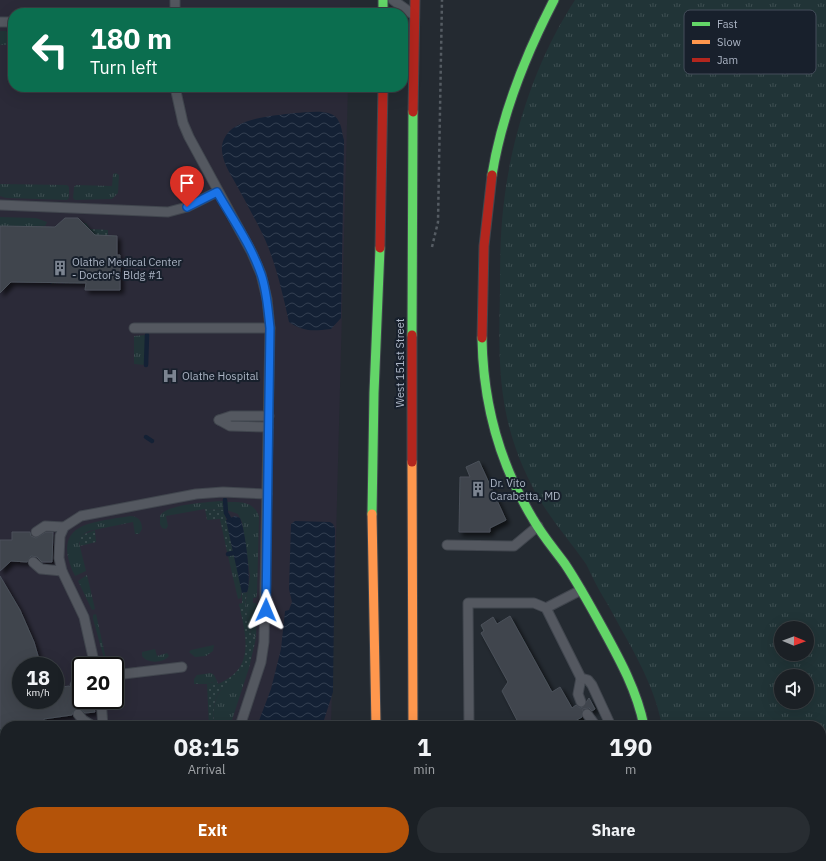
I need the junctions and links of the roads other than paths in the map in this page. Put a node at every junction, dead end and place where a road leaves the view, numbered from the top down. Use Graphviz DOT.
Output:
graph roads {
  1 [pos="393,0"];
  2 [pos="415,0"];
  3 [pos="554,0"];
  4 [pos="404,8"];
  5 [pos="408,11"];
  6 [pos="415,16"];
  7 [pos="408,18"];
  8 [pos="176,92"];
  9 [pos="382,92"];
  10 [pos="217,192"];
  11 [pos="0,206"];
  12 [pos="134,328"];
  13 [pos="270,328"];
  14 [pos="269,416"];
  15 [pos="268,427"];
  16 [pos="267,494"];
  17 [pos="538,526"];
  18 [pos="64,527"];
  19 [pos="36,532"];
  20 [pos="447,545"];
  21 [pos="33,562"];
  22 [pos="62,572"];
  23 [pos="581,590"];
  24 [pos="546,608"];
  25 [pos="93,657"];
  26 [pos="182,666"];
  27 [pos="124,674"];
  28 [pos="581,678"];
  29 [pos="581,702"];
  30 [pos="102,709"];
  31 [pos="78,714"];
  32 [pos="588,714"];
  33 [pos="85,721"];
  34 [pos="103,721"];
  35 [pos="242,721"];
  36 [pos="376,721"];
  37 [pos="412,721"];
  38 [pos="469,721"];
  39 [pos="593,721"];
  40 [pos="609,721"];
  41 [pos="642,721"];
  1 -- 4 [label="lane"];
  2 -- 6 [label="main road, West 151st Street"];
  3 -- 17 [label="main road"];
  5 -- 6 [label="lane"];
  6 -- 7 [label="lane"];
  6 -- 37 [label="main road, West 151st Street"];
  8 -- 10 [label="lane"];
  9 -- 36 [label="main road"];
  10 -- 11 [label="lane"];
  10 -- 13 [label="lane"];
  12 -- 13 [label="lane"];
  13 -- 14 [label="lane"];
  14 -- 15 [label="lane"];
  14 -- 15 [label="lane"];
  15 -- 16 [label="lane"];
  16 -- 18 [label="lane"];
  16 -- 35 [label="lane"];
  17 -- 20 [label="lane"];
  17 -- 23 [label="main road"];
  18 -- 19 [label="lane"];
  18 -- 22 [label="lane"];
  21 -- 22 [label="lane"];
  22 -- 25 [label="lane"];
  23 -- 24 [label="lane"];
  23 -- 41 [label="main road"];
  24 -- 28 [label="lane"];
  24 -- 38 [label="lane"];
  26 -- 27 [label="lane"];
  28 -- 29 [label="lane"];
  28 -- 40 [label="lane"];
  30 -- 34 [label="lane"];
  31 -- 33 [label="lane"];
  32 -- 39 [label="lane"];
}
